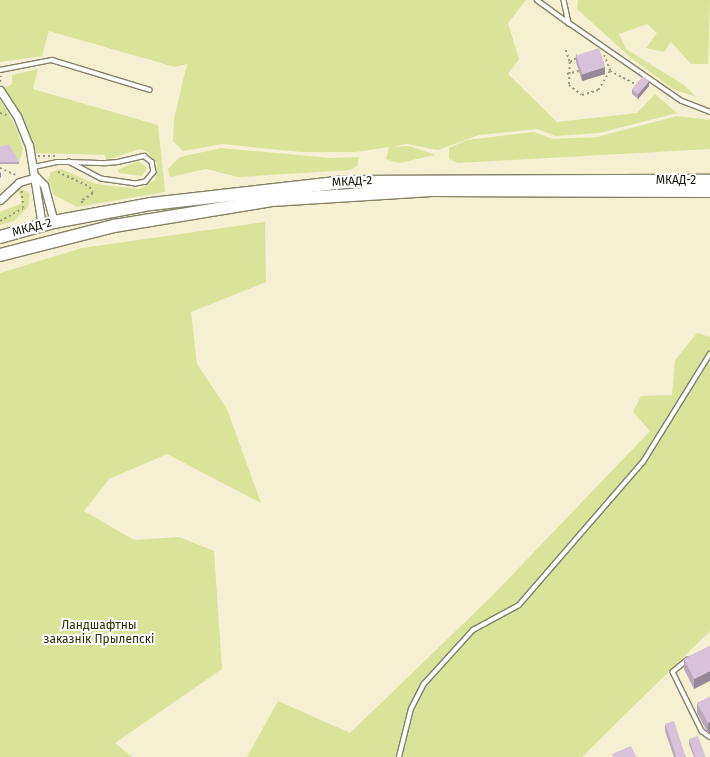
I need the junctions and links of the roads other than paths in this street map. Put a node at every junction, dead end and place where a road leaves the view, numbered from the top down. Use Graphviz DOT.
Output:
graph roads {
  1 [pos="537,0"];
  2 [pos="564,0"];
  3 [pos="569,23"];
  4 [pos="0,70"];
  5 [pos="0,90"];
  6 [pos="150,90"];
  7 [pos="710,112"];
  8 [pos="69,162"];
  9 [pos="34,167"];
  10 [pos="36,177"];
  11 [pos="710,181"];
  12 [pos="710,191"];
  13 [pos="0,200"];
  14 [pos="48,226"];
  15 [pos="69,236"];
  16 [pos="0,237"];
  17 [pos="33,245"];
  18 [pos="0,255"];
  19 [pos="710,354"];
  20 [pos="697,655"];
  21 [pos="710,737"];
  22 [pos="399,757"];
  1 -- 3 [label="lane"];
  2 -- 3 [label="lane"];
  3 -- 7 [label="lane"];
  4 -- 6 [label="lane"];
  5 -- 9 [label="street"];
  8 -- 8 [label="lane"];
  8 -- 9 [label="lane"];
  9 -- 10 [label="street"];
  10 -- 13 [label="street"];
  10 -- 14 [label="street"];
  10 -- 14 [label="street"];
  11 -- 14 [label="highway, МКАД-2"];
  12 -- 15 [label="highway"];
  14 -- 15 [label="highway"];
  14 -- 16 [label="highway, МКАД-2"];
  14 -- 17 [label="highway"];
  15 -- 17 [label="highway"];
  17 -- 18 [label="highway"];
  19 -- 22 [label="lane"];
  20 -- 21 [label="lane"];
}
